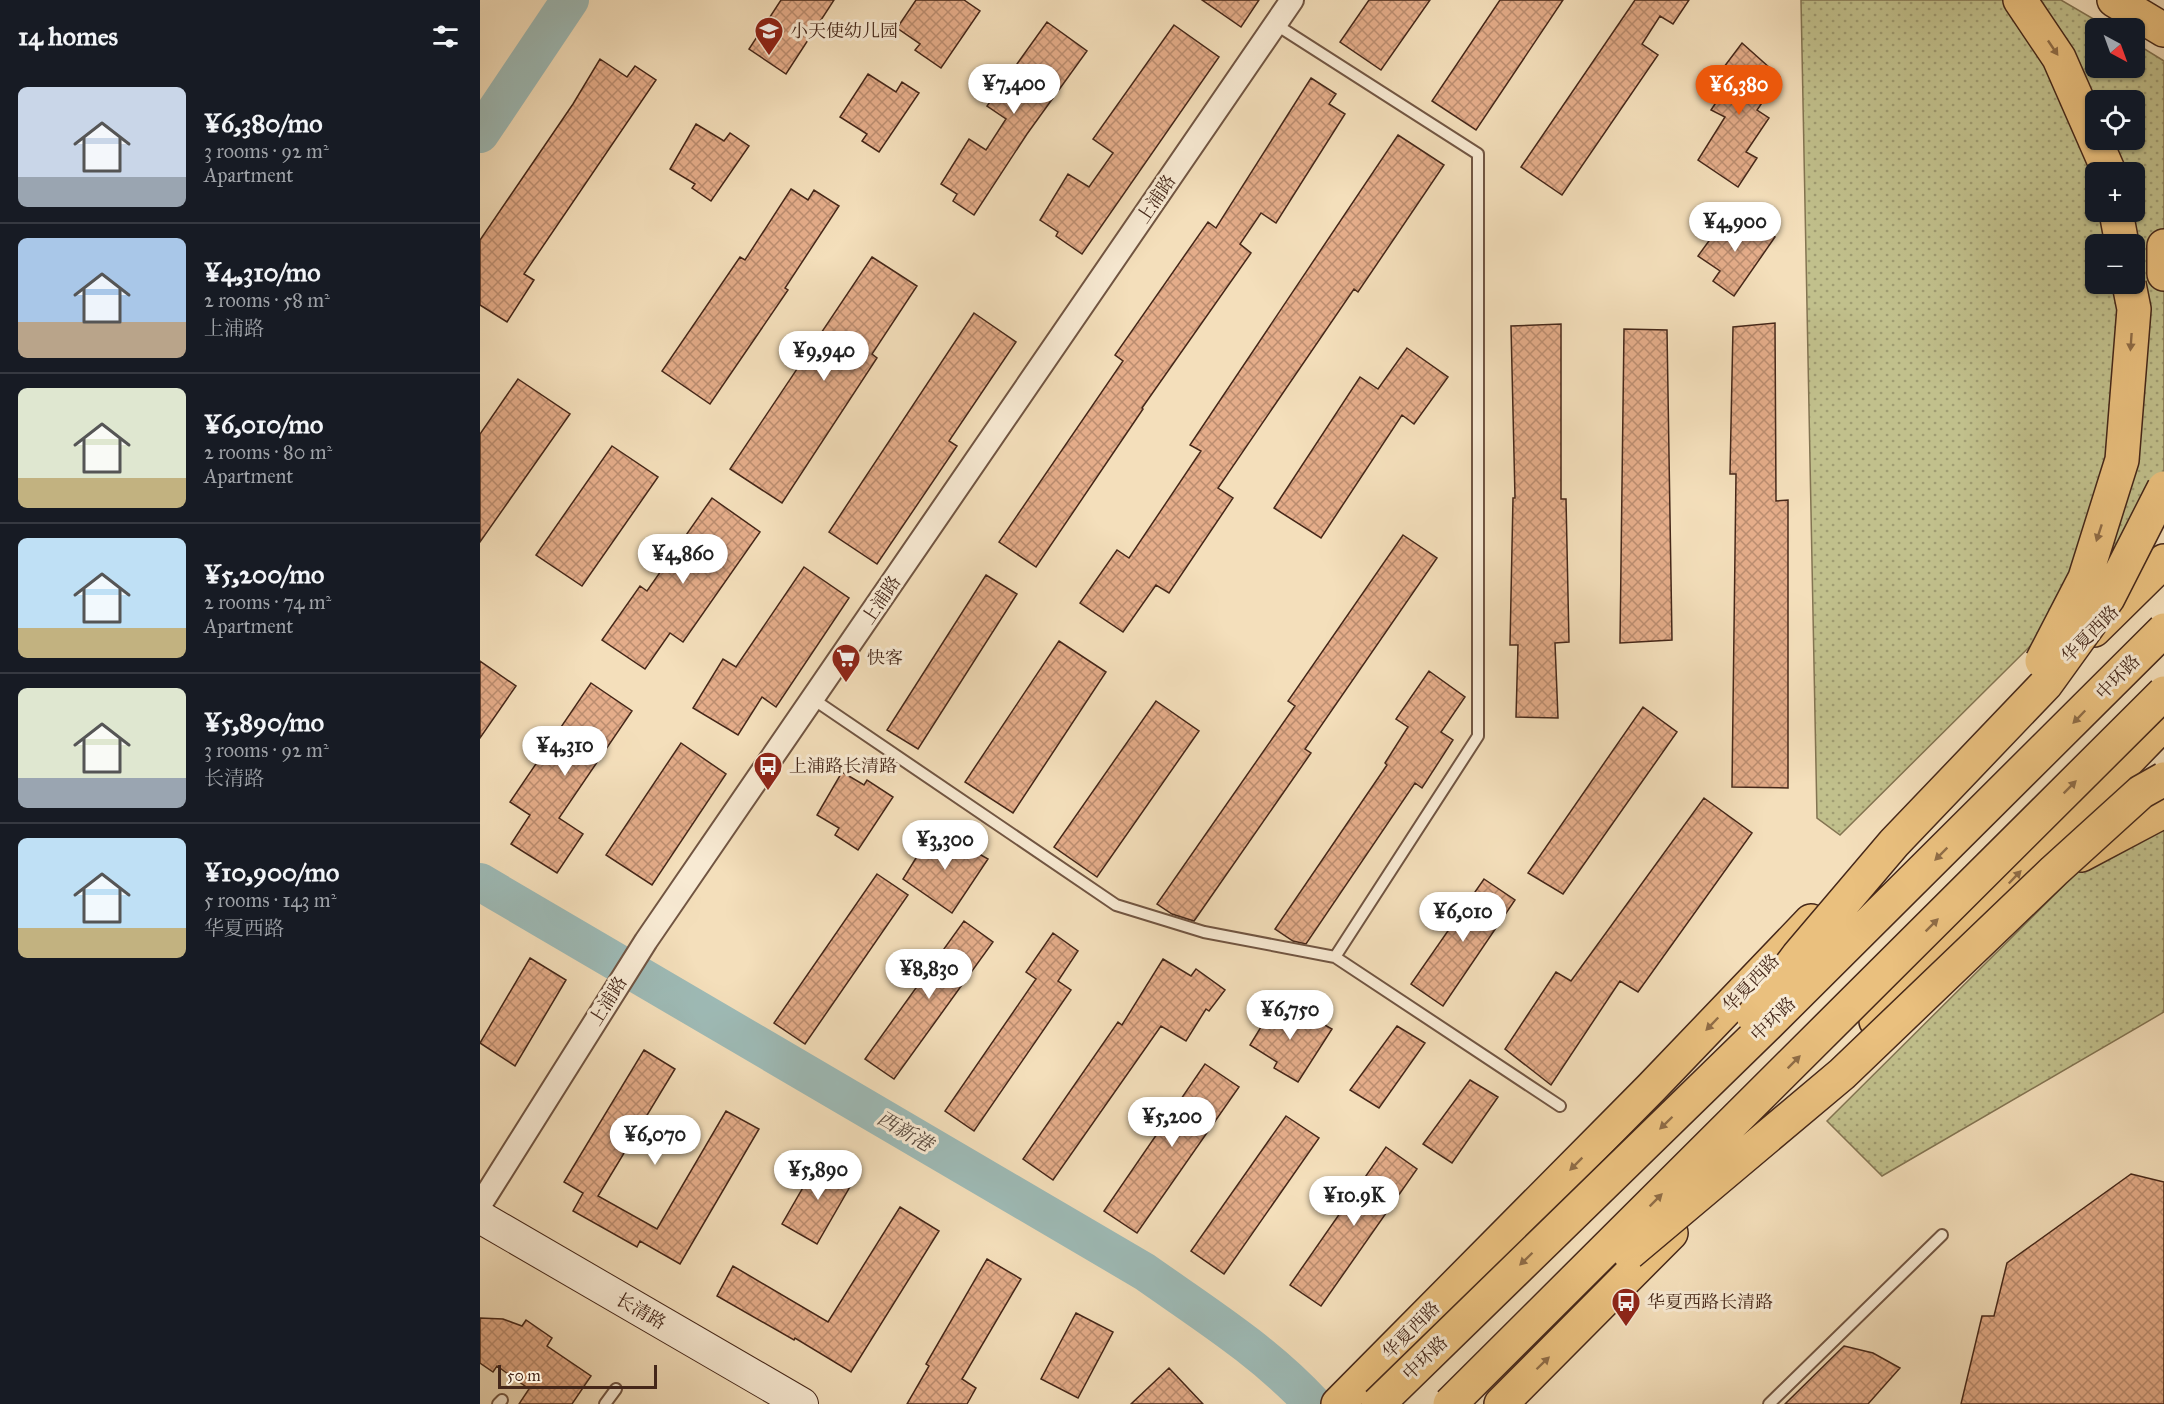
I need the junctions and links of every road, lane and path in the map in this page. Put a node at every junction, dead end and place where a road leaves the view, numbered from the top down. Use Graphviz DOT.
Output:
graph roads {
  1 [pos="1292,0"];
  2 [pos="2020,0"];
  3 [pos="2114,0"];
  4 [pos="1275,24"];
  5 [pos="2164,30"];
  6 [pos="2105,162"];
  7 [pos="2164,246"];
  8 [pos="2164,274"];
  9 [pos="2131,294"];
  10 [pos="2164,488"];
  11 [pos="2164,561"];
  12 [pos="2164,630"];
  13 [pos="2164,693"];
  14 [pos="813,699"];
  15 [pos="2011,720"];
  16 [pos="2164,723"];
  17 [pos="2164,779"];
  18 [pos="2164,810"];
  19 [pos="2054,871"];
  20 [pos="1335,957"];
  21 [pos="1697,1093"];
  22 [pos="1560,1106"];
  23 [pos="480,1205"];
  24 [pos="480,1217"];
  25 [pos="1942,1235"];
  26 [pos="1501,1354"];
  27 [pos="616,1389"];
  28 [pos="1356,1399"];
  29 [pos="605,1404"];
  30 [pos="802,1404"];
  31 [pos="1450,1404"];
  32 [pos="1501,1404"];
  33 [pos="1769,1404"];
  1 -- 4 [label="street, 上浦路"];
  2 -- 6 [label="main road, one-way"];
  3 -- 5 [label="main road"];
  4 -- 14 [label="street, 上浦路"];
  4 -- 20 [label="lane"];
  7 -- 8 [label="main road"];
  9 -- 15 [label="main road, one-way, bridge"];
  10 -- 15 [label="main road, bridge"];
  11 -- 28 [label="main road, 华夏西路, one-way"];
  12 -- 21 [label="main road, 中环路, one-way, bridge"];
  26 -- 13 [label="main road, one-way, bridge"];
  14 -- 20 [label="lane"];
  14 -- 23 [label="street, 上浦路"];
  15 -- 21 [label="main road, bridge"];
  32 -- 16 [label="main road, one-way"];
  17 -- 19 [label="main road, bridge"];
  18 -- 19 [label="main road, bridge"];
  19 -- 26 [label="main road, bridge"];
  20 -- 22 [label="lane"];
  21 -- 28 [label="main road, 中环路, one-way, bridge"];
  24 -- 30 [label="main road, 长清路"];
  25 -- 33 [label="lane"];
  26 -- 31 [label="main road, bridge"];
  27 -- 29 [label="lane"];
}
